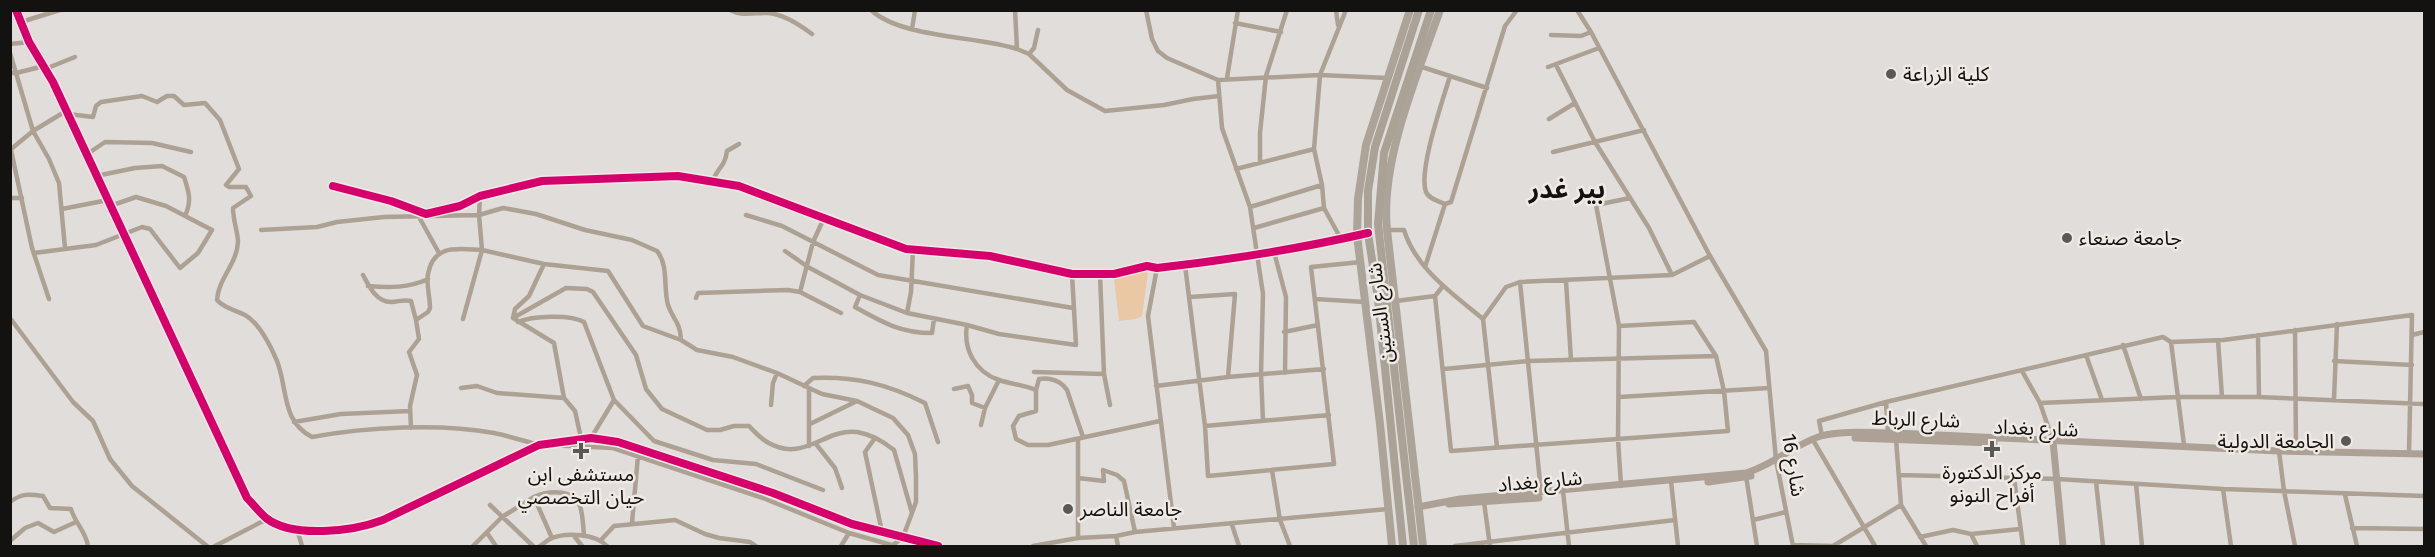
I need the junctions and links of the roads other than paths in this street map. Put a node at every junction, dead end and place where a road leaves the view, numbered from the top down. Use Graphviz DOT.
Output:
graph roads {
  1 [pos="16,10"];
  2 [pos="60,10"];
  3 [pos="730,10"];
  4 [pos="871,10"];
  5 [pos="915,10"];
  6 [pos="1015,10"];
  7 [pos="1146,10"];
  8 [pos="1287,10"];
  9 [pos="1336,10"];
  10 [pos="1346,10"];
  11 [pos="1410,10"];
  12 [pos="1419,10"];
  13 [pos="1431,10"];
  14 [pos="1440,10"];
  15 [pos="1517,10"];
  16 [pos="1577,10"];
  17 [pos="1238,11"];
  18 [pos="21,22"];
  19 [pos="1235,24"];
  20 [pos="1338,25"];
  21 [pos="912,29"];
  22 [pos="1038,30"];
  23 [pos="1281,32"];
  24 [pos="1591,32"];
  25 [pos="812,34"];
  26 [pos="1551,35"];
  27 [pos="30,42"];
  28 [pos="10,44"];
  29 [pos="1599,48"];
  30 [pos="1017,49"];
  31 [pos="10,53"];
  32 [pos="1029,54"];
  33 [pos="1400,55"];
  34 [pos="75,57"];
  35 [pos="1417,65"];
  36 [pos="1556,65"];
  37 [pos="1548,67"];
  38 [pos="44,68"];
  39 [pos="14,73"];
  40 [pos="1320,75"];
  41 [pos="1266,76"];
  42 [pos="1450,76"];
  43 [pos="1227,78"];
  44 [pos="1388,78"];
  45 [pos="1218,80"];
  46 [pos="1488,88"];
  47 [pos="1219,96"];
  48 [pos="1575,103"];
  49 [pos="67,112"];
  50 [pos="1549,119"];
  51 [pos="1644,130"];
  52 [pos="33,131"];
  53 [pos="1594,142"];
  54 [pos="739,144"];
  55 [pos="1314,149"];
  56 [pos="11,150"];
  57 [pos="190,152"];
  58 [pos="1553,152"];
  59 [pos="86,155"];
  60 [pos="1260,162"];
  61 [pos="1236,169"];
  62 [pos="96,176"];
  63 [pos="713,181"];
  64 [pos="1322,185"];
  65 [pos="333,186"];
  66 [pos="480,196"];
  67 [pos="10,198"];
  68 [pos="22,198"];
  69 [pos="1630,198"];
  70 [pos="108,200"];
  71 [pos="1445,204"];
  72 [pos="110,206"];
  73 [pos="1250,207"];
  74 [pos="1324,208"];
  75 [pos="62,209"];
  76 [pos="479,215"];
  77 [pos="746,215"];
  78 [pos="185,216"];
  79 [pos="418,217"];
  80 [pos="824,218"];
  81 [pos="1384,226"];
  82 [pos="1254,228"];
  83 [pos="261,230"];
  84 [pos="123,233"];
  85 [pos="1368,233"];
  86 [pos="1357,235"];
  87 [pos="1341,239"];
  88 [pos="813,242"];
  89 [pos="65,248"];
  90 [pos="482,250"];
  91 [pos="913,250"];
  92 [pos="785,251"];
  93 [pos="1274,252"];
  94 [pos="34,253"];
  95 [pos="439,253"];
  96 [pos="1258,253"];
  97 [pos="1710,256"];
  98 [pos="1361,262"];
  99 [pos="544,264"];
  100 [pos="1185,265"];
  101 [pos="808,267"];
  102 [pos="1425,267"];
  103 [pos="1157,268"];
  104 [pos="1072,274"];
  105 [pos="363,275"];
  106 [pos="1100,275"];
  107 [pos="1672,275"];
  108 [pos="1611,278"];
  109 [pos="428,279"];
  110 [pos="910,280"];
  111 [pos="1566,281"];
  112 [pos="1520,282"];
  113 [pos="368,286"];
  114 [pos="1443,286"];
  115 [pos="800,292"];
  116 [pos="860,295"];
  117 [pos="1435,296"];
  118 [pos="1190,297"];
  119 [pos="696,298"];
  120 [pos="50,299"];
  121 [pos="1315,299"];
  122 [pos="1396,301"];
  123 [pos="1365,302"];
  124 [pos="1073,308"];
  125 [pos="841,313"];
  126 [pos="907,313"];
  127 [pos="10,318"];
  128 [pos="463,319"];
  129 [pos="934,319"];
  130 [pos="1483,319"];
  131 [pos="416,320"];
  132 [pos="516,320"];
  133 [pos="2337,324"];
  134 [pos="967,325"];
  135 [pos="1318,325"];
  136 [pos="1619,326"];
  137 [pos="2295,330"];
  138 [pos="1284,332"];
  139 [pos="2424,332"];
  140 [pos="2258,335"];
  141 [pos="2412,335"];
  142 [pos="681,340"];
  143 [pos="2218,340"];
  144 [pos="2171,342"];
  145 [pos="2123,345"];
  146 [pos="2086,355"];
  147 [pos="1716,356"];
  148 [pos="1620,358"];
  149 [pos="1571,360"];
  150 [pos="1528,361"];
  151 [pos="2334,361"];
  152 [pos="1487,365"];
  153 [pos="2412,366"];
  154 [pos="1324,369"];
  155 [pos="1444,369"];
  156 [pos="2022,370"];
  157 [pos="1034,372"];
  158 [pos="777,373"];
  159 [pos="1285,373"];
  160 [pos="1104,374"];
  161 [pos="1261,374"];
  162 [pos="1228,377"];
  163 [pos="999,380"];
  164 [pos="1199,380"];
  165 [pos="1156,386"];
  166 [pos="461,388"];
  167 [pos="806,388"];
  168 [pos="1769,388"];
  169 [pos="954,389"];
  170 [pos="1036,390"];
  171 [pos="1724,390"];
  172 [pos="1619,397"];
  173 [pos="2177,397"];
  174 [pos="2222,397"];
  175 [pos="2259,397"];
  176 [pos="2295,397"];
  177 [pos="564,398"];
  178 [pos="614,399"];
  179 [pos="2141,399"];
  180 [pos="2334,399"];
  181 [pos="2102,400"];
  182 [pos="856,401"];
  183 [pos="1886,402"];
  184 [pos="2040,403"];
  185 [pos="2412,404"];
  186 [pos="2424,404"];
  187 [pos="771,405"];
  188 [pos="1110,405"];
  189 [pos="985,408"];
  190 [pos="410,411"];
  191 [pos="1329,415"];
  192 [pos="1404,418"];
  193 [pos="1160,421"];
  194 [pos="1263,421"];
  195 [pos="294,422"];
  196 [pos="1380,423"];
  197 [pos="1390,423"];
  198 [pos="810,424"];
  199 [pos="981,425"];
  200 [pos="1205,426"];
  201 [pos="411,428"];
  202 [pos="1888,433"];
  203 [pos="1822,436"];
  204 [pos="1896,436"];
  205 [pos="1083,437"];
  206 [pos="581,438"];
  207 [pos="591,438"];
  208 [pos="875,438"];
  209 [pos="1618,439"];
  210 [pos="1078,440"];
  211 [pos="938,442"];
  212 [pos="1814,442"];
  213 [pos="1537,443"];
  214 [pos="2054,443"];
  215 [pos="816,444"];
  216 [pos="538,445"];
  217 [pos="2184,445"];
  218 [pos="809,446"];
  219 [pos="1497,447"];
  220 [pos="2296,451"];
  221 [pos="2279,452"];
  222 [pos="2409,453"];
  223 [pos="2424,455"];
  224 [pos="638,456"];
  225 [pos="663,458"];
  226 [pos="1776,463"];
  227 [pos="660,465"];
  228 [pos="1272,470"];
  229 [pos="1746,475"];
  230 [pos="1900,475"];
  231 [pos="1077,478"];
  232 [pos="2014,478"];
  233 [pos="2057,479"];
  234 [pos="2096,482"];
  235 [pos="1671,483"];
  236 [pos="2136,484"];
  237 [pos="1621,486"];
  238 [pos="842,488"];
  239 [pos="2223,489"];
  240 [pos="823,490"];
  241 [pos="2284,491"];
  242 [pos="1542,493"];
  243 [pos="1564,493"];
  244 [pos="2345,495"];
  245 [pos="2424,496"];
  246 [pos="534,498"];
  247 [pos="1484,500"];
  248 [pos="10,502"];
  249 [pos="490,505"];
  250 [pos="1902,505"];
  251 [pos="1418,507"];
  252 [pos="1389,509"];
  253 [pos="1786,512"];
  254 [pos="912,513"];
  255 [pos="502,517"];
  256 [pos="267,519"];
  257 [pos="1280,520"];
  258 [pos="1675,520"];
  259 [pos="1753,520"];
  260 [pos="76,522"];
  261 [pos="632,523"];
  262 [pos="1232,525"];
  263 [pos="1863,527"];
  264 [pos="1174,528"];
  265 [pos="2352,528"];
  266 [pos="297,529"];
  267 [pos="2020,529"];
  268 [pos="2424,529"];
  269 [pos="882,532"];
  270 [pos="1135,532"];
  271 [pos="487,533"];
  272 [pos="849,533"];
  273 [pos="1568,533"];
  274 [pos="1971,534"];
  275 [pos="584,535"];
  276 [pos="574,536"];
  277 [pos="1116,536"];
  278 [pos="903,537"];
  279 [pos="1920,537"];
  280 [pos="552,538"];
  281 [pos="1078,538"];
  282 [pos="10,540"];
  283 [pos="601,540"];
  284 [pos="1490,545"];
  285 [pos="88,546"];
  286 [pos="207,546"];
  287 [pos="215,546"];
  288 [pos="302,546"];
  289 [pos="473,546"];
  290 [pos="496,546"];
  291 [pos="532,546"];
  292 [pos="540,546"];
  293 [pos="582,546"];
  294 [pos="607,546"];
  295 [pos="756,546"];
  296 [pos="841,546"];
  297 [pos="893,546"];
  298 [pos="938,546"];
  299 [pos="1033,546"];
  300 [pos="1118,546"];
  301 [pos="1239,546"];
  302 [pos="1290,546"];
  303 [pos="1392,546"];
  304 [pos="1404,546"];
  305 [pos="1414,546"];
  306 [pos="1423,546"];
  307 [pos="1455,546"];
  308 [pos="1569,546"];
  309 [pos="1678,546"];
  310 [pos="1757,546"];
  311 [pos="1793,546"];
  312 [pos="1833,546"];
  313 [pos="1875,546"];
  314 [pos="1926,546"];
  315 [pos="1977,546"];
  316 [pos="2023,546"];
  317 [pos="2063,546"];
  318 [pos="2103,546"];
  319 [pos="2142,546"];
  320 [pos="2231,546"];
  321 [pos="2295,546"];
  322 [pos="2357,546"];
  1 -- 18 [label="street"];
  2 -- 18 [label="street"];
  3 -- 25 [label="street"];
  4 -- 21 [label="street"];
  5 -- 21 [label="street"];
  6 -- 30 [label="street"];
  7 -- 45 [label="street"];
  8 -- 23 [label="street"];
  9 -- 20 [label="street"];
  10 -- 20 [label="street"];
  11 -- 33 [label="main road, شارع الستين"];
  12 -- 33 [label="highway, شارع الستين"];
  13 -- 35 [label="highway, شارع الستين"];
  14 -- 35 [label="main road, شارع الستين"];
  15 -- 46 [label="street"];
  16 -- 24 [label="street, شارع 16"];
  17 -- 19 [label="street"];
  18 -- 27 [label="street"];
  19 -- 23 [label="street"];
  19 -- 43 [label="street"];
  20 -- 40 [label="street"];
  21 -- 30 [label="street"];
  22 -- 32 [label="street"];
  23 -- 41 [label="street"];
  24 -- 26 [label="street"];
  24 -- 29 [label="street, شارع 16"];
  27 -- 28 [label="street"];
  27 -- 38 [label="street"];
  29 -- 36 [label="street"];
  29 -- 51 [label="street, شارع 16"];
  30 -- 32 [label="street"];
  31 -- 39 [label="street"];
  32 -- 47 [label="street"];
  33 -- 44 [label="main road, شارع الستين"];
  33 -- 85 [label="highway, شارع الستين"];
  34 -- 38 [label="street"];
  35 -- 42 [label="street"];
  35 -- 81 [label="highway, شارع الستين"];
  36 -- 37 [label="street"];
  36 -- 48 [label="street"];
  38 -- 39 [label="street"];
  38 -- 49 [label="street"];
  39 -- 52 [label="street"];
  40 -- 41 [label="street"];
  40 -- 44 [label="street"];
  40 -- 55 [label="street"];
  41 -- 43 [label="street"];
  41 -- 60 [label="street"];
  42 -- 46 [label="street"];
  42 -- 71 [label="street"];
  43 -- 45 [label="street"];
  44 -- 86 [label="main road, شارع الستين"];
  45 -- 47 [label="street"];
  46 -- 71 [label="street"];
  47 -- 61 [label="street"];
  48 -- 50 [label="street"];
  48 -- 53 [label="street"];
  49 -- 52 [label="street"];
  49 -- 59 [label="street"];
  49 -- 195 [label="street"];
  51 -- 53 [label="street"];
  51 -- 97 [label="street, شارع 16"];
  52 -- 56 [label="street"];
  52 -- 75 [label="street"];
  53 -- 58 [label="street"];
  53 -- 69 [label="street"];
  54 -- 63 [label="street"];
  55 -- 60 [label="street"];
  55 -- 64 [label="street"];
  56 -- 68 [label="street"];
  57 -- 59 [label="street"];
  59 -- 62 [label="street"];
  60 -- 61 [label="street"];
  61 -- 73 [label="street"];
  62 -- 70 [label="street"];
  62 -- 78 [label="street"];
  63 -- 66 [label="street"];
  63 -- 80 [label="street"];
  64 -- 73 [label="street"];
  64 -- 74 [label="street"];
  65 -- 66 [label="street"];
  66 -- 76 [label="street"];
  67 -- 68 [label="street"];
  68 -- 94 [label="street"];
  69 -- 107 [label="street"];
  69 -- 108 [label="street"];
  70 -- 72 [label="street"];
  70 -- 75 [label="street"];
  71 -- 102 [label="street"];
  72 -- 78 [label="street"];
  72 -- 84 [label="street"];
  73 -- 82 [label="street"];
  74 -- 82 [label="street"];
  74 -- 87 [label="street"];
  75 -- 89 [label="street"];
  76 -- 79 [label="street"];
  76 -- 90 [label="street"];
  76 -- 142 [label="street"];
  77 -- 88 [label="street"];
  78 -- 84 [label="street"];
  79 -- 83 [label="street"];
  79 -- 95 [label="street"];
  80 -- 88 [label="street"];
  80 -- 91 [label="street"];
  81 -- 102 [label="street"];
  81 -- 122 [label="main road, شارع الستين"];
  81 -- 192 [label="highway, شارع الستين"];
  82 -- 96 [label="street"];
  84 -- 89 [label="street"];
  84 -- 256 [label="street"];
  85 -- 86 [label="street"];
  85 -- 197 [label="highway, شارع الستين"];
  86 -- 87 [label="street"];
  86 -- 98 [label="main road, شارع الستين"];
  87 -- 93 [label="street"];
  88 -- 101 [label="street"];
  88 -- 110 [label="street"];
  89 -- 94 [label="street"];
  90 -- 95 [label="street"];
  90 -- 99 [label="street"];
  90 -- 128 [label="street"];
  91 -- 104 [label="street"];
  91 -- 110 [label="street"];
  92 -- 101 [label="street"];
  93 -- 96 [label="street"];
  93 -- 138 [label="street"];
  94 -- 120 [label="street"];
  95 -- 109 [label="street"];
  96 -- 100 [label="street"];
  96 -- 161 [label="street"];
  97 -- 107 [label="street"];
  97 -- 168 [label="street, شارع 16"];
  98 -- 121 [label="street"];
  98 -- 123 [label="main road, شارع الستين"];
  99 -- 132 [label="street"];
  99 -- 142 [label="street"];
  100 -- 103 [label="street"];
  100 -- 118 [label="street"];
  101 -- 115 [label="street"];
  101 -- 116 [label="street"];
  102 -- 114 [label="street"];
  103 -- 106 [label="street"];
  103 -- 165 [label="street"];
  104 -- 106 [label="street"];
  104 -- 124 [label="street"];
  105 -- 113 [label="street"];
  106 -- 160 [label="street"];
  107 -- 108 [label="street"];
  108 -- 111 [label="street"];
  108 -- 136 [label="street"];
  109 -- 113 [label="street"];
  109 -- 131 [label="street"];
  110 -- 124 [label="street"];
  110 -- 126 [label="street"];
  111 -- 112 [label="street"];
  111 -- 149 [label="street"];
  112 -- 130 [label="street"];
  112 -- 150 [label="street"];
  113 -- 131 [label="street"];
  114 -- 117 [label="street"];
  114 -- 130 [label="street"];
  115 -- 119 [label="street"];
  115 -- 125 [label="street"];
  116 -- 126 [label="street"];
  116 -- 129 [label="street"];
  117 -- 122 [label="street"];
  117 -- 155 [label="street"];
  118 -- 162 [label="street"];
  118 -- 164 [label="street"];
  121 -- 123 [label="street"];
  121 -- 135 [label="street"];
  122 -- 192 [label="main road, شارع الستين"];
  123 -- 196 [label="main road, شارع الستين"];
  124 -- 134 [label="street"];
  126 -- 129 [label="street"];
  127 -- 286 [label="street"];
  129 -- 134 [label="street"];
  130 -- 152 [label="street"];
  131 -- 190 [label="street"];
  132 -- 177 [label="street"];
  132 -- 178 [label="street"];
  132 -- 218 [label="street"];
  133 -- 137 [label="street"];
  133 -- 141 [label="street"];
  133 -- 151 [label="street"];
  134 -- 163 [label="street"];
  135 -- 138 [label="street"];
  135 -- 154 [label="street"];
  136 -- 147 [label="street"];
  136 -- 148 [label="street"];
  137 -- 140 [label="street"];
  137 -- 176 [label="street"];
  138 -- 159 [label="street"];
  139 -- 141 [label="street"];
  140 -- 143 [label="street"];
  140 -- 175 [label="street"];
  141 -- 153 [label="street"];
  142 -- 158 [label="street"];
  143 -- 144 [label="street"];
  143 -- 174 [label="street"];
  144 -- 145 [label="street"];
  144 -- 173 [label="street"];
  145 -- 146 [label="street"];
  145 -- 179 [label="street"];
  146 -- 156 [label="street"];
  146 -- 181 [label="street"];
  147 -- 148 [label="street"];
  147 -- 171 [label="street"];
  148 -- 149 [label="street"];
  148 -- 172 [label="street"];
  149 -- 150 [label="street"];
  150 -- 152 [label="street"];
  150 -- 213 [label="street"];
  151 -- 153 [label="street"];
  151 -- 180 [label="street"];
  152 -- 155 [label="street"];
  152 -- 219 [label="street"];
  153 -- 185 [label="street"];
  154 -- 159 [label="street"];
  154 -- 191 [label="street"];
  155 -- 219 [label="street"];
  156 -- 183 [label="street"];
  156 -- 184 [label="street"];
  157 -- 160 [label="street"];
  158 -- 167 [label="street"];
  158 -- 187 [label="street"];
  159 -- 161 [label="street"];
  160 -- 188 [label="street"];
  161 -- 162 [label="street"];
  161 -- 194 [label="street"];
  162 -- 164 [label="street"];
  163 -- 170 [label="street"];
  163 -- 189 [label="street"];
  164 -- 165 [label="street"];
  164 -- 200 [label="street"];
  165 -- 193 [label="street"];
  166 -- 177 [label="street"];
  167 -- 182 [label="street"];
  167 -- 198 [label="street"];
  167 -- 211 [label="street"];
  168 -- 171 [label="street"];
  168 -- 226 [label="street, شارع 16"];
  169 -- 189 [label="street"];
  170 -- 205 [label="street"];
  170 -- 210 [label="street"];
  171 -- 172 [label="street"];
  171 -- 209 [label="street"];
  172 -- 209 [label="street"];
  173 -- 174 [label="street"];
  173 -- 179 [label="street"];
  173 -- 217 [label="street"];
  174 -- 175 [label="street"];
  175 -- 176 [label="street"];
  176 -- 180 [label="street"];
  176 -- 220 [label="street"];
  177 -- 206 [label="street"];
  178 -- 207 [label="street"];
  178 -- 240 [label="street"];
  179 -- 181 [label="street"];
  180 -- 185 [label="street"];
  181 -- 184 [label="street"];
  182 -- 198 [label="street"];
  182 -- 254 [label="street"];
  183 -- 202 [label="street"];
  183 -- 203 [label="street"];
  184 -- 214 [label="street"];
  185 -- 186 [label="street"];
  185 -- 222 [label="street"];
  189 -- 199 [label="street"];
  190 -- 195 [label="street"];
  190 -- 201 [label="street"];
  191 -- 194 [label="street"];
  191 -- 228 [label="street"];
  192 -- 251 [label="main road, شارع الستين"];
  192 -- 305 [label="highway, شارع الستين"];
  193 -- 205 [label="street"];
  193 -- 264 [label="street"];
  194 -- 200 [label="street"];
  195 -- 201 [label="street"];
  196 -- 197 [label="highway"];
  196 -- 252 [label="main road, شارع الستين"];
  197 -- 304 [label="highway, شارع الستين"];
  198 -- 218 [label="street"];
  200 -- 228 [label="street"];
  201 -- 216 [label="street"];
  202 -- 203 [label="street, شارع الرباط"];
  202 -- 204 [label="street, شارع الرباط"];
  203 -- 212 [label="street, شارع الرباط"];
  204 -- 212 [label="street, شارع بغداد"];
  204 -- 214 [label="street, شارع بغداد"];
  204 -- 230 [label="street"];
  205 -- 210 [label="street"];
  206 -- 207 [label="street"];
  206 -- 216 [label="street"];
  207 -- 225 [label="street"];
  208 -- 215 [label="street"];
  208 -- 254 [label="street"];
  208 -- 269 [label="street"];
  209 -- 213 [label="street"];
  209 -- 237 [label="street"];
  210 -- 231 [label="street"];
  212 -- 226 [label="street, شارع بغداد"];
  212 -- 263 [label="street"];
  213 -- 219 [label="street"];
  213 -- 242 [label="street"];
  214 -- 217 [label="street"];
  214 -- 221 [label="street, شارع بغداد"];
  214 -- 233 [label="street"];
  215 -- 218 [label="street"];
  215 -- 238 [label="street"];
  216 -- 224 [label="street"];
  216 -- 266 [label="street"];
  217 -- 221 [label="street"];
  220 -- 221 [label="street"];
  220 -- 222 [label="street"];
  221 -- 223 [label="street, شارع بغداد"];
  221 -- 241 [label="street"];
  222 -- 223 [label="street"];
  224 -- 227 [label="street"];
  224 -- 261 [label="street"];
  225 -- 227 [label="street"];
  225 -- 269 [label="street"];
  226 -- 229 [label="street, شارع بغداد"];
  226 -- 253 [label="street, شارع 16"];
  227 -- 272 [label="street"];
  228 -- 257 [label="street"];
  229 -- 235 [label="street"];
  229 -- 259 [label="street"];
  230 -- 232 [label="street"];
  230 -- 250 [label="street"];
  231 -- 270 [label="street"];
  231 -- 281 [label="street"];
  232 -- 233 [label="street"];
  232 -- 267 [label="street"];
  233 -- 234 [label="street"];
  233 -- 317 [label="street"];
  234 -- 236 [label="street"];
  234 -- 318 [label="street"];
  235 -- 237 [label="street"];
  235 -- 243 [label="street, شارع بغداد"];
  235 -- 258 [label="street"];
  236 -- 239 [label="street"];
  236 -- 319 [label="street"];
  237 -- 243 [label="street"];
  239 -- 241 [label="street"];
  239 -- 320 [label="street"];
  241 -- 244 [label="street"];
  241 -- 321 [label="street"];
  242 -- 243 [label="street"];
  242 -- 247 [label="street"];
  243 -- 247 [label="street, شارع بغداد"];
  243 -- 273 [label="street"];
  244 -- 245 [label="street"];
  244 -- 265 [label="street"];
  246 -- 255 [label="street"];
  246 -- 275 [label="street"];
  246 -- 280 [label="street"];
  247 -- 251 [label="street"];
  247 -- 284 [label="street"];
  248 -- 260 [label="street"];
  249 -- 255 [label="street"];
  250 -- 263 [label="street"];
  250 -- 279 [label="street"];
  251 -- 306 [label="main road, شارع الستين"];
  252 -- 257 [label="street"];
  252 -- 303 [label="main road, شارع الستين"];
  253 -- 259 [label="street"];
  253 -- 311 [label="street, شارع 16"];
  254 -- 278 [label="street"];
  255 -- 271 [label="street"];
  255 -- 291 [label="street"];
  256 -- 266 [label="street"];
  256 -- 287 [label="street"];
  257 -- 262 [label="street"];
  257 -- 302 [label="street"];
  258 -- 273 [label="street"];
  258 -- 309 [label="street"];
  259 -- 310 [label="street"];
  260 -- 282 [label="street"];
  260 -- 285 [label="street"];
  261 -- 283 [label="street"];
  261 -- 295 [label="street"];
  262 -- 264 [label="street"];
  262 -- 301 [label="street"];
  263 -- 312 [label="street"];
  263 -- 313 [label="street"];
  264 -- 270 [label="street"];
  265 -- 268 [label="street"];
  265 -- 322 [label="street"];
  266 -- 288 [label="street"];
  267 -- 274 [label="street"];
  267 -- 316 [label="street"];
  269 -- 278 [label="street"];
  270 -- 277 [label="street"];
  271 -- 289 [label="street"];
  271 -- 290 [label="street"];
  272 -- 296 [label="street"];
  272 -- 297 [label="street"];
  273 -- 284 [label="street"];
  273 -- 308 [label="street"];
  274 -- 279 [label="street"];
  274 -- 315 [label="street"];
  275 -- 276 [label="street"];
  275 -- 283 [label="street"];
  276 -- 280 [label="street"];
  276 -- 293 [label="street"];
  277 -- 281 [label="street"];
  277 -- 300 [label="street"];
  278 -- 297 [label="street"];
  278 -- 298 [label="street"];
  279 -- 314 [label="street"];
  280 -- 292 [label="street"];
  281 -- 299 [label="street"];
  283 -- 294 [label="street"];
  284 -- 307 [label="street"];
  311 -- 312 [label="street"];
}
